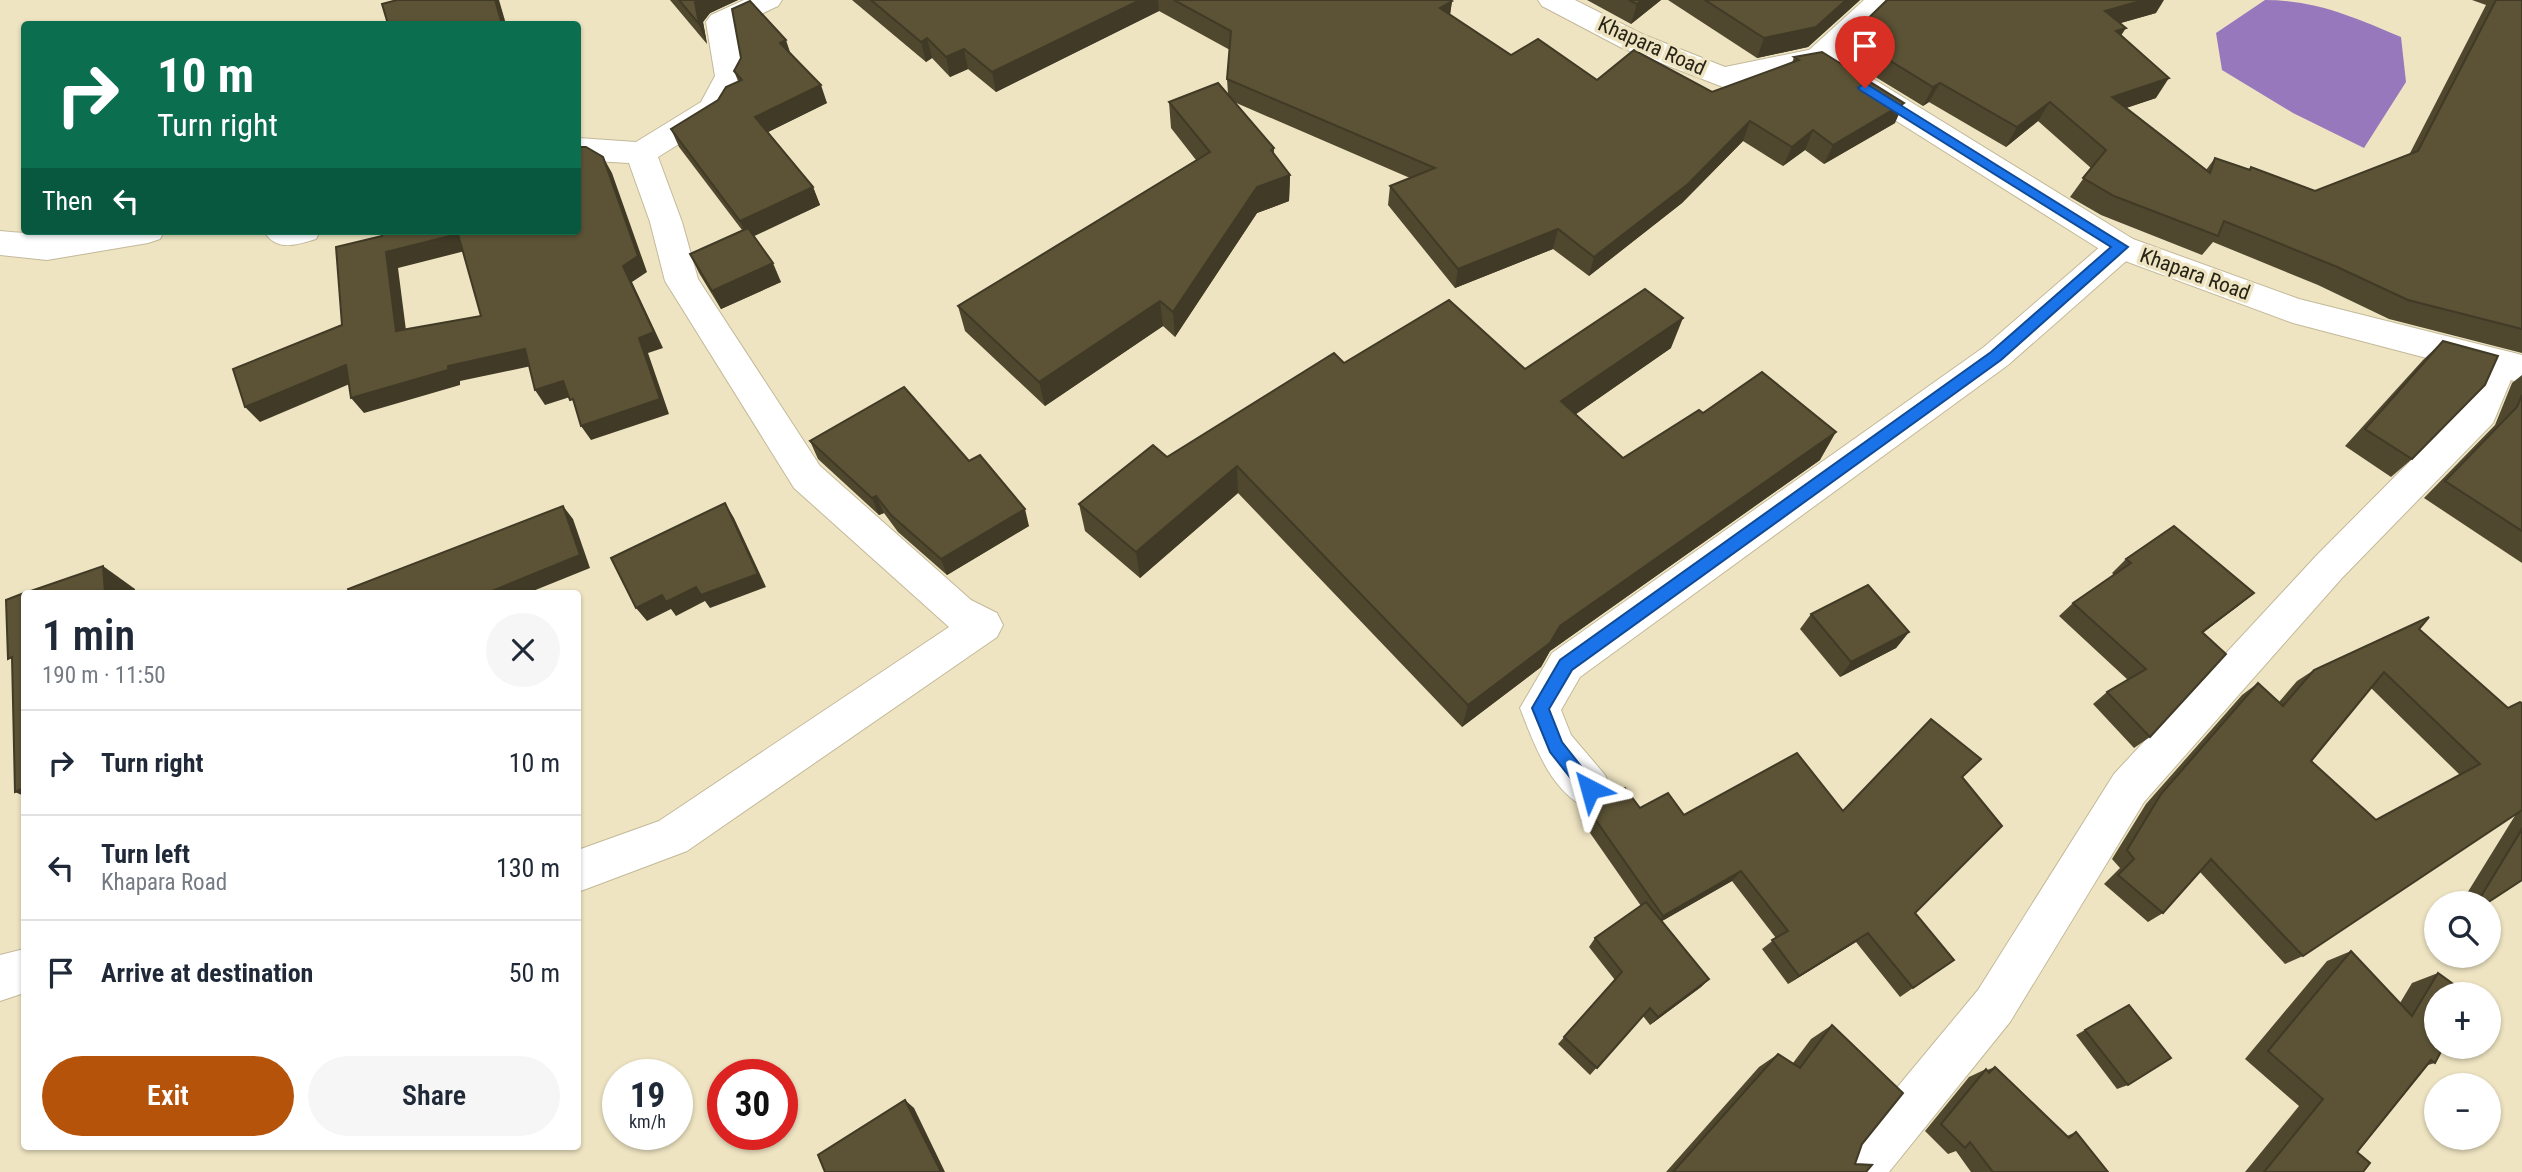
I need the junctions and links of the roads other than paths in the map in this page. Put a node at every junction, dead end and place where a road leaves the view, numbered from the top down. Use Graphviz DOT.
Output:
graph roads {
  1 [pos="768,0"];
  2 [pos="1552,0"];
  3 [pos="1881,0"];
  4 [pos="1818,58"];
  5 [pos="581,149"];
  6 [pos="641,153"];
  7 [pos="124,235"];
  8 [pos="0,243"];
  9 [pos="2121,247"];
  10 [pos="2512,366"];
  11 [pos="1590,789"];
  12 [pos="581,870"];
  13 [pos="21,972"];
  14 [pos="0,978"];
  15 [pos="1858,1172"];
  1 -- 6 [label="street"];
  2 -- 4 [label="street, Khapara Road"];
  3 -- 4 [label="street"];
  4 -- 9 [label="street, Khapara Road"];
  5 -- 6 [label="street"];
  6 -- 12 [label="street"];
  7 -- 8 [label="street"];
  9 -- 10 [label="street, Khapara Road"];
  9 -- 11 [label="street"];
  10 -- 15 [label="street"];
  13 -- 14 [label="street"];
}
